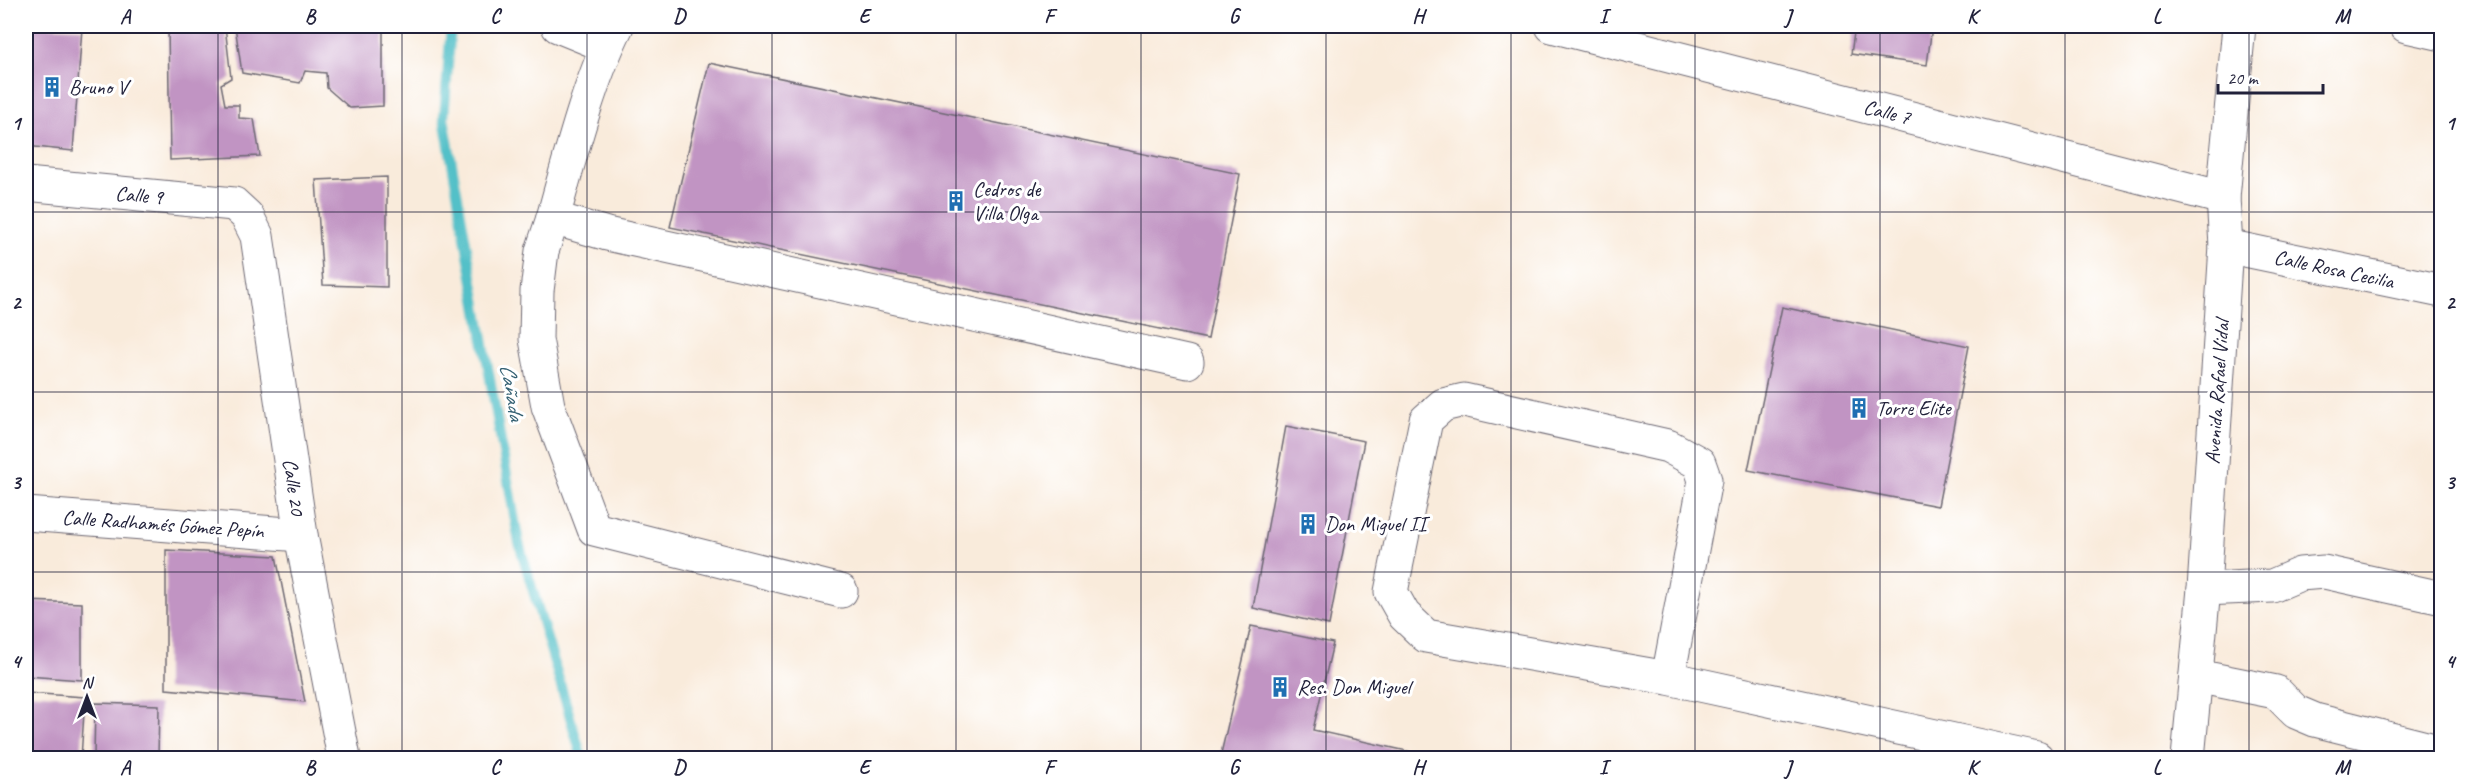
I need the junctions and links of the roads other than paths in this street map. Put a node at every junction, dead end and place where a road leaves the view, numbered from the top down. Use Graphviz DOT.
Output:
graph roads {
  1 [pos="558,26"];
  2 [pos="1552,26"];
  3 [pos="2239,26"];
  4 [pos="2406,26"];
  5 [pos="2442,34"];
  6 [pos="612,36"];
  7 [pos="26,184"];
  8 [pos="2223,198"];
  9 [pos="248,216"];
  10 [pos="553,218"];
  11 [pos="2226,246"];
  12 [pos="2442,291"];
  13 [pos="1187,362"];
  14 [pos="26,514"];
  15 [pos="301,534"];
  16 [pos="2204,589"];
  17 [pos="841,591"];
  18 [pos="2442,598"];
  19 [pos="2196,676"];
  20 [pos="1668,678"];
  21 [pos="2442,752"];
  22 [pos="344,759"];
  23 [pos="2037,759"];
  24 [pos="2188,759"];
  1 -- 6 [label="street"];
  2 -- 8 [label="street, Calle 7"];
  3 -- 8 [label="street, Avenida Rafael Vidal"];
  4 -- 5 [label="street"];
  6 -- 10 [label="street"];
  7 -- 9 [label="street, Calle 9"];
  8 -- 11 [label="street, Avenida Rafael Vidal"];
  9 -- 15 [label="street, Calle 20"];
  10 -- 13 [label="street"];
  10 -- 17 [label="street"];
  11 -- 12 [label="street, Calle Rosa Cecilia"];
  11 -- 16 [label="street, Avenida Rafael Vidal"];
  14 -- 15 [label="street, Calle Radhamés Gómez Pepín"];
  15 -- 22 [label="street, Calle 20"];
  16 -- 18 [label="street"];
  16 -- 19 [label="street, Avenida Rafael Vidal"];
  19 -- 21 [label="street"];
  19 -- 24 [label="street, Avenida Rafael Vidal"];
  20 -- 20 [label="street"];
  20 -- 23 [label="street"];
}
